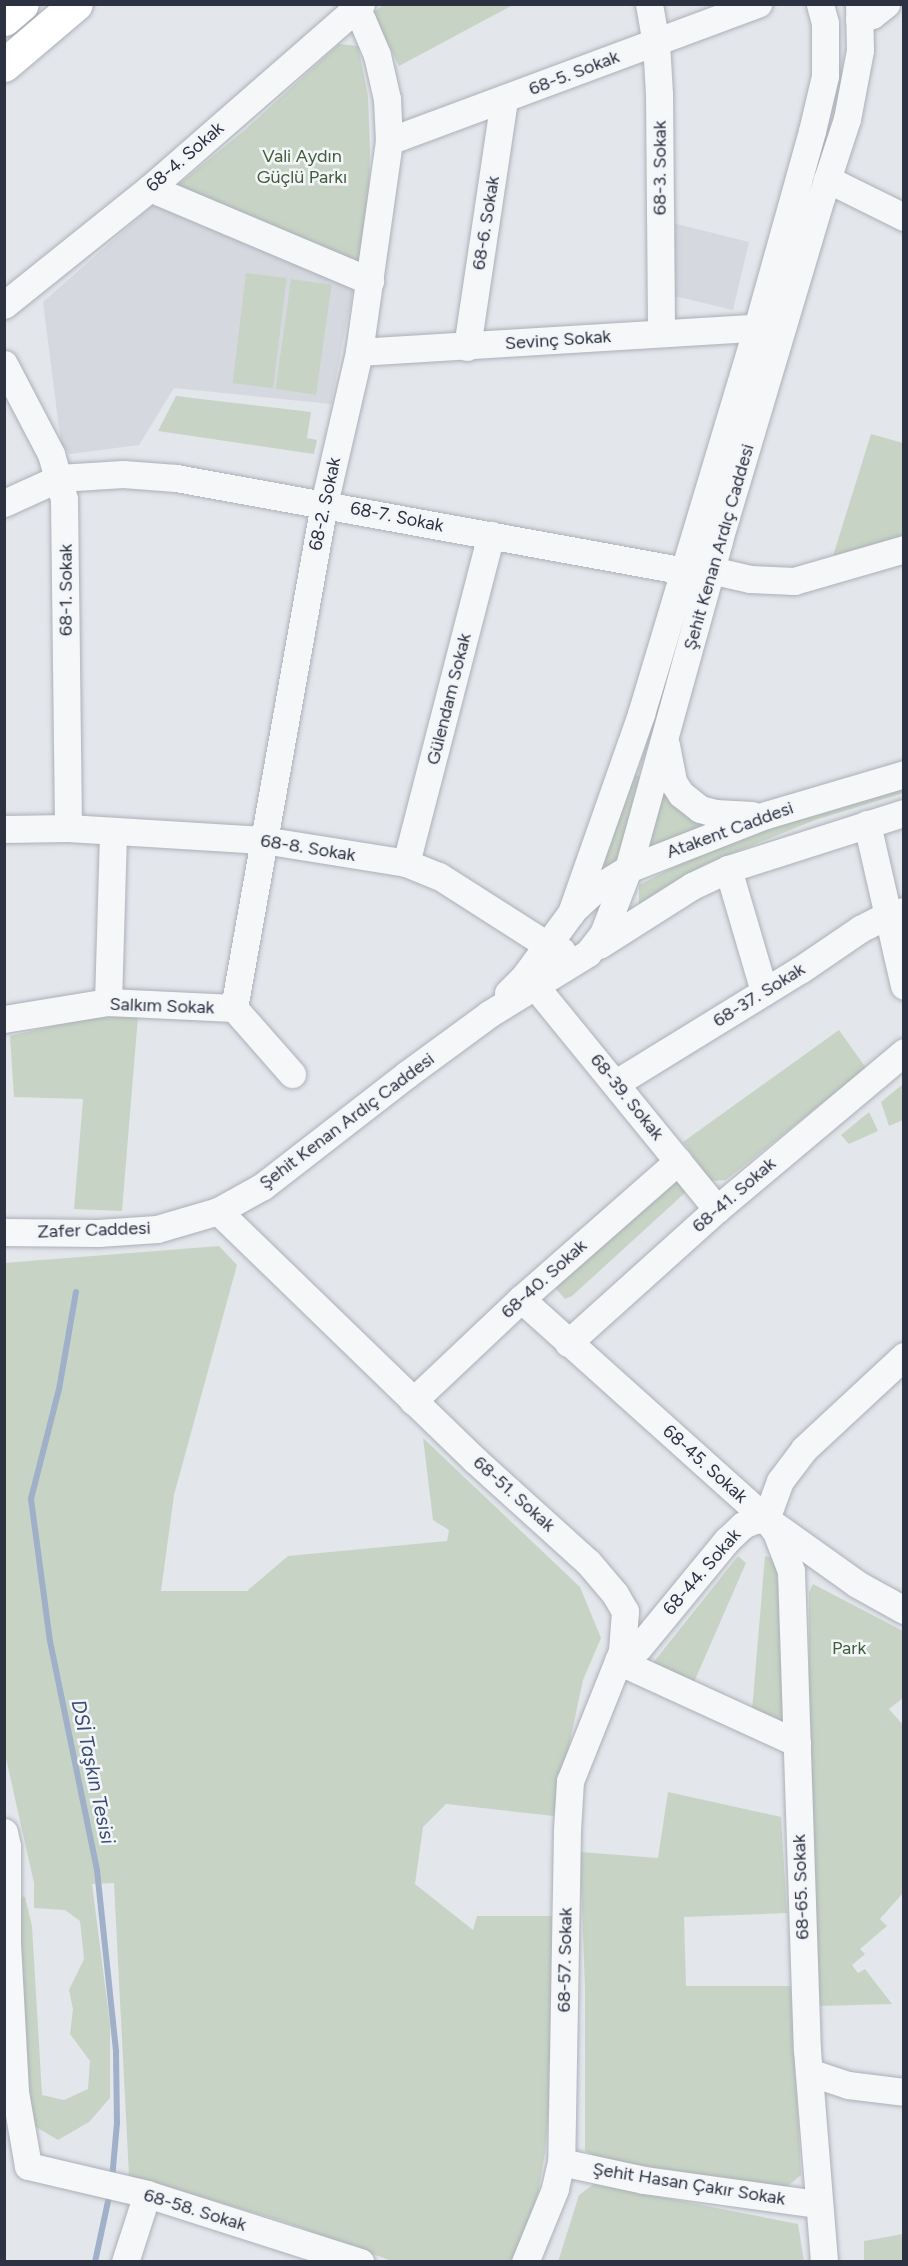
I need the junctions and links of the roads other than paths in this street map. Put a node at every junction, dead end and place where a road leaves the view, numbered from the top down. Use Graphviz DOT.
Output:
graph roads {
  1 [pos="22,4"];
  2 [pos="76,4"];
  3 [pos="649,4"];
  4 [pos="758,4"];
  5 [pos="886,4"];
  6 [pos="356,6"];
  7 [pos="859,12"];
  8 [pos="823,14"];
  9 [pos="4,19"];
  10 [pos="656,42"];
  11 [pos="4,65"];
  12 [pos="504,99"];
  13 [pos="389,141"];
  14 [pos="827,179"];
  15 [pos="150,188"];
  16 [pos="903,217"];
  17 [pos="370,281"];
  18 [pos="4,304"];
  19 [pos="757,327"];
  20 [pos="661,333"];
  21 [pos="467,347"];
  22 [pos="359,352"];
  23 [pos="4,364"];
  24 [pos="59,478"];
  25 [pos="4,503"];
  26 [pos="324,504"];
  27 [pos="491,535"];
  28 [pos="903,549"];
  29 [pos="698,570"];
  30 [pos="665,740"];
  31 [pos="903,774"];
  32 [pos="903,813"];
  33 [pos="766,815"];
  34 [pos="867,824"];
  35 [pos="68,828"];
  36 [pos="4,829"];
  37 [pos="113,831"];
  38 [pos="263,840"];
  39 [pos="406,863"];
  40 [pos="628,868"];
  41 [pos="728,869"];
  42 [pos="571,913"];
  43 [pos="895,913"];
  44 [pos="547,945"];
  45 [pos="588,953"];
  46 [pos="536,986"];
  47 [pos="903,986"];
  48 [pos="764,991"];
  49 [pos="108,1002"];
  50 [pos="234,1008"];
  51 [pos="4,1019"];
  52 [pos="474,1026"];
  53 [pos="903,1052"];
  54 [pos="292,1074"];
  55 [pos="616,1083"];
  56 [pos="678,1161"];
  57 [pos="717,1209"];
  58 [pos="218,1211"];
  59 [pos="4,1232"];
  60 [pos="521,1299"];
  61 [pos="568,1343"];
  62 [pos="903,1356"];
  63 [pos="413,1401"];
  64 [pos="766,1519"];
  65 [pos="903,1610"];
  66 [pos="618,1661"];
  67 [pos="797,1743"];
  68 [pos="4,1832"];
  69 [pos="809,2072"];
  70 [pos="903,2092"];
  71 [pos="561,2162"];
  72 [pos="137,2191"];
  73 [pos="817,2204"];
  74 [pos="125,2262"];
  75 [pos="360,2262"];
  76 [pos="525,2262"];
  77 [pos="824,2262"];
  1 -- 9 [label="main road"];
  2 -- 11 [label="main road"];
  3 -- 10 [label="street, 68-3. Sokak"];
  4 -- 10 [label="street, 68-5. Sokak"];
  5 -- 7 [label="street"];
  6 -- 13 [label="street, 68-2. Sokak"];
  6 -- 15 [label="street, 68-4. Sokak"];
  7 -- 8 [label="street"];
  7 -- 14 [label="street, Şehit Kenan Ardıç Caddesi"];
  8 -- 19 [label="street, Şehit Kenan Ardıç Caddesi"];
  10 -- 12 [label="street, 68-5. Sokak"];
  10 -- 20 [label="street, 68-3. Sokak"];
  12 -- 13 [label="street, 68-5. Sokak"];
  12 -- 21 [label="street, 68-6. Sokak"];
  13 -- 17 [label="street, 68-2. Sokak"];
  14 -- 16 [label="street"];
  14 -- 29 [label="street, Şehit Kenan Ardıç Caddesi"];
  15 -- 17 [label="street"];
  15 -- 18 [label="street, 68-4. Sokak"];
  17 -- 22 [label="street, 68-2. Sokak"];
  19 -- 20 [label="street, Sevinç Sokak"];
  19 -- 29 [label="street, Şehit Kenan Ardıç Caddesi"];
  20 -- 21 [label="street, Sevinç Sokak"];
  21 -- 22 [label="street, Sevinç Sokak"];
  22 -- 26 [label="street, 68-2. Sokak"];
  23 -- 24 [label="street, 68-1. Sokak"];
  24 -- 25 [label="street, 68-7. Sokak"];
  24 -- 26 [label="street, 68-7. Sokak"];
  24 -- 35 [label="street, 68-1. Sokak"];
  26 -- 27 [label="street, 68-7. Sokak"];
  26 -- 38 [label="street, 68-2. Sokak"];
  27 -- 29 [label="street, 68-7. Sokak"];
  27 -- 39 [label="street, Gülendam Sokak"];
  28 -- 29 [label="street, 68-7. Sokak"];
  29 -- 30 [label="street, Şehit Kenan Ardıç Caddesi"];
  29 -- 42 [label="street, Şehit Kenan Ardıç Caddesi"];
  30 -- 33 [label="street"];
  30 -- 40 [label="street, Şehit Kenan Ardıç Caddesi"];
  31 -- 33 [label="street, Atakent Caddesi"];
  32 -- 34 [label="street, Atakent Caddesi"];
  33 -- 40 [label="street, Atakent Caddesi"];
  34 -- 41 [label="street, Atakent Caddesi"];
  34 -- 43 [label="street"];
  35 -- 36 [label="street, 68-8. Sokak"];
  35 -- 37 [label="street, 68-8. Sokak"];
  37 -- 38 [label="street, 68-8. Sokak"];
  37 -- 49 [label="street"];
  38 -- 39 [label="street, 68-8. Sokak"];
  38 -- 50 [label="street, 68-2. Sokak"];
  39 -- 44 [label="street, 68-8. Sokak"];
  40 -- 42 [label="street, Atakent Caddesi"];
  40 -- 45 [label="street, Şehit Kenan Ardıç Caddesi"];
  41 -- 45 [label="street, Atakent Caddesi"];
  41 -- 48 [label="street"];
  42 -- 44 [label="street, Şehit Kenan Ardıç Caddesi"];
  43 -- 47 [label="street"];
  43 -- 48 [label="street, 68-37. Sokak"];
  44 -- 45 [label="street, 68-8. Sokak"];
  44 -- 52 [label="street, Şehit Kenan Ardıç Caddesi"];
  45 -- 46 [label="street, Şehit Kenan Ardıç Caddesi"];
  46 -- 52 [label="street, Şehit Kenan Ardıç Caddesi"];
  46 -- 55 [label="street, 68-39. Sokak"];
  48 -- 55 [label="street, 68-37. Sokak"];
  49 -- 50 [label="street, Salkım Sokak"];
  49 -- 51 [label="street, Salkım Sokak"];
  50 -- 54 [label="street, Salkım Sokak"];
  52 -- 58 [label="street, Şehit Kenan Ardıç Caddesi"];
  53 -- 57 [label="street, 68-41. Sokak"];
  55 -- 56 [label="street, 68-39. Sokak"];
  56 -- 57 [label="street, 68-39. Sokak"];
  56 -- 60 [label="street, 68-40. Sokak"];
  57 -- 61 [label="street, 68-41. Sokak"];
  58 -- 59 [label="street, Zafer Caddesi"];
  58 -- 63 [label="street, 68-51. Sokak"];
  60 -- 61 [label="street, 68-45. Sokak"];
  60 -- 63 [label="street, 68-40. Sokak"];
  61 -- 64 [label="street, 68-45. Sokak"];
  62 -- 64 [label="street"];
  63 -- 66 [label="street, 68-51. Sokak"];
  64 -- 65 [label="street, 68-45. Sokak"];
  64 -- 66 [label="street, 68-44. Sokak"];
  64 -- 67 [label="street, 68-65. Sokak"];
  66 -- 67 [label="street"];
  66 -- 71 [label="street, 68-57. Sokak"];
  67 -- 69 [label="street, 68-65. Sokak"];
  68 -- 72 [label="street, 68-58. Sokak"];
  69 -- 70 [label="street"];
  69 -- 73 [label="street, 68-65. Sokak"];
  71 -- 73 [label="street, Şehit Hasan Çakır Sokak"];
  71 -- 76 [label="street, 68-57. Sokak"];
  72 -- 74 [label="street"];
  72 -- 75 [label="street, 68-58. Sokak"];
  73 -- 77 [label="street, 68-65. Sokak"];
}
